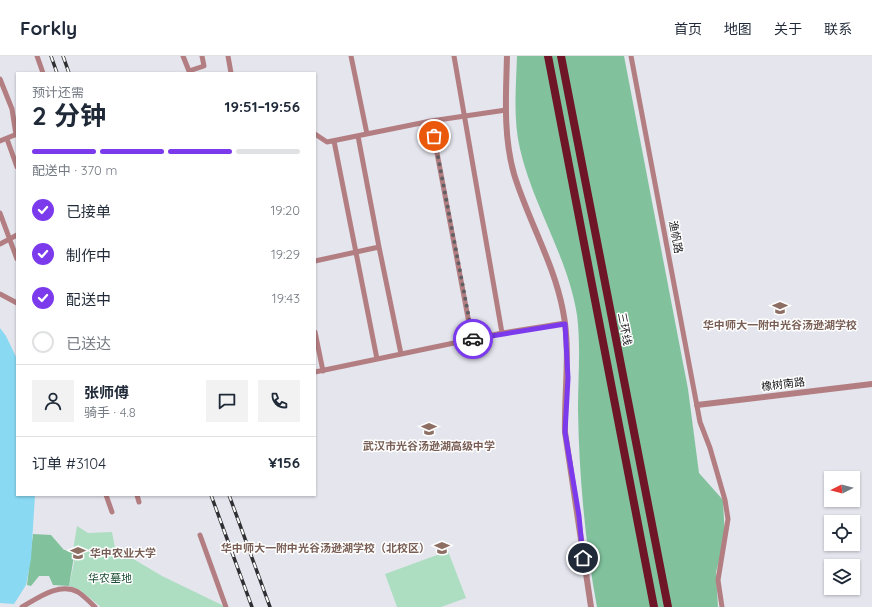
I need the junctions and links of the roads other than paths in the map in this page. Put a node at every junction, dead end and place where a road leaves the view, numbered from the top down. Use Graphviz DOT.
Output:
graph roads {
  1 [pos="37,56"];
  2 [pos="183,56"];
  3 [pos="202,56"];
  4 [pos="228,56"];
  5 [pos="352,56"];
  6 [pos="454,56"];
  7 [pos="507,56"];
  8 [pos="548,56"];
  9 [pos="561,56"];
  10 [pos="631,56"];
  11 [pos="43,72"];
  12 [pos="231,72"];
  13 [pos="0,79"];
  14 [pos="506,110"];
  15 [pos="466,116"];
  16 [pos="431,121"];
  17 [pos="16,130"];
  18 [pos="16,134"];
  19 [pos="366,134"];
  20 [pos="316,135"];
  21 [pos="358,136"];
  22 [pos="7,139"];
  23 [pos="0,141"];
  24 [pos="334,141"];
  25 [pos="16,164"];
  26 [pos="0,213"];
  27 [pos="16,235"];
  28 [pos="9,238"];
  29 [pos="0,244"];
  30 [pos="379,247"];
  31 [pos="356,252"];
  32 [pos="16,256"];
  33 [pos="316,261"];
  34 [pos="0,294"];
  35 [pos="16,303"];
  36 [pos="565,324"];
  37 [pos="502,333"];
  38 [pos="316,337"];
  39 [pos="472,339"];
  40 [pos="401,354"];
  41 [pos="377,359"];
  42 [pos="323,371"];
  43 [pos="316,372"];
  44 [pos="872,384"];
  45 [pos="697,405"];
  46 [pos="106,496"];
  47 [pos="136,496"];
  48 [pos="139,502"];
  49 [pos="112,512"];
  50 [pos="200,535"];
  51 [pos="22,607"];
  52 [pos="95,607"];
  53 [pos="226,607"];
  54 [pos="591,607"];
  55 [pos="654,607"];
  56 [pos="668,607"];
  57 [pos="722,607"];
  1 -- 11 [label="street"];
  2 -- 3 [label="street"];
  4 -- 12 [label="street"];
  5 -- 19 [label="street"];
  6 -- 15 [label="street"];
  7 -- 14 [label="street"];
  8 -- 55 [label="highway"];
  9 -- 56 [label="highway, 三环线"];
  10 -- 45 [label="street, 渔帆路"];
  13 -- 17 [label="street"];
  14 -- 15 [label="street"];
  14 -- 36 [label="street"];
  15 -- 16 [label="street"];
  15 -- 37 [label="street"];
  16 -- 19 [label="street"];
  16 -- 39 [label="street"];
  18 -- 22 [label="street"];
  19 -- 21 [label="street"];
  20 -- 24 [label="street"];
  21 -- 24 [label="street"];
  21 -- 30 [label="street"];
  22 -- 23 [label="street"];
  22 -- 25 [label="street"];
  24 -- 31 [label="street"];
  26 -- 28 [label="street"];
  27 -- 28 [label="street"];
  28 -- 29 [label="street"];
  28 -- 32 [label="street"];
  30 -- 31 [label="street"];
  30 -- 40 [label="street"];
  31 -- 33 [label="street"];
  31 -- 41 [label="street"];
  34 -- 35 [label="street"];
  36 -- 37 [label="street"];
  36 -- 54 [label="street"];
  37 -- 39 [label="street"];
  38 -- 42 [label="street"];
  39 -- 40 [label="street"];
  40 -- 41 [label="street"];
  41 -- 42 [label="street"];
  42 -- 43 [label="street"];
  44 -- 45 [label="street, 橡树南路"];
  45 -- 57 [label="street, 渔帆路"];
  46 -- 49 [label="street"];
  47 -- 48 [label="street"];
  50 -- 53 [label="street"];
  51 -- 52 [label="street"];
}
